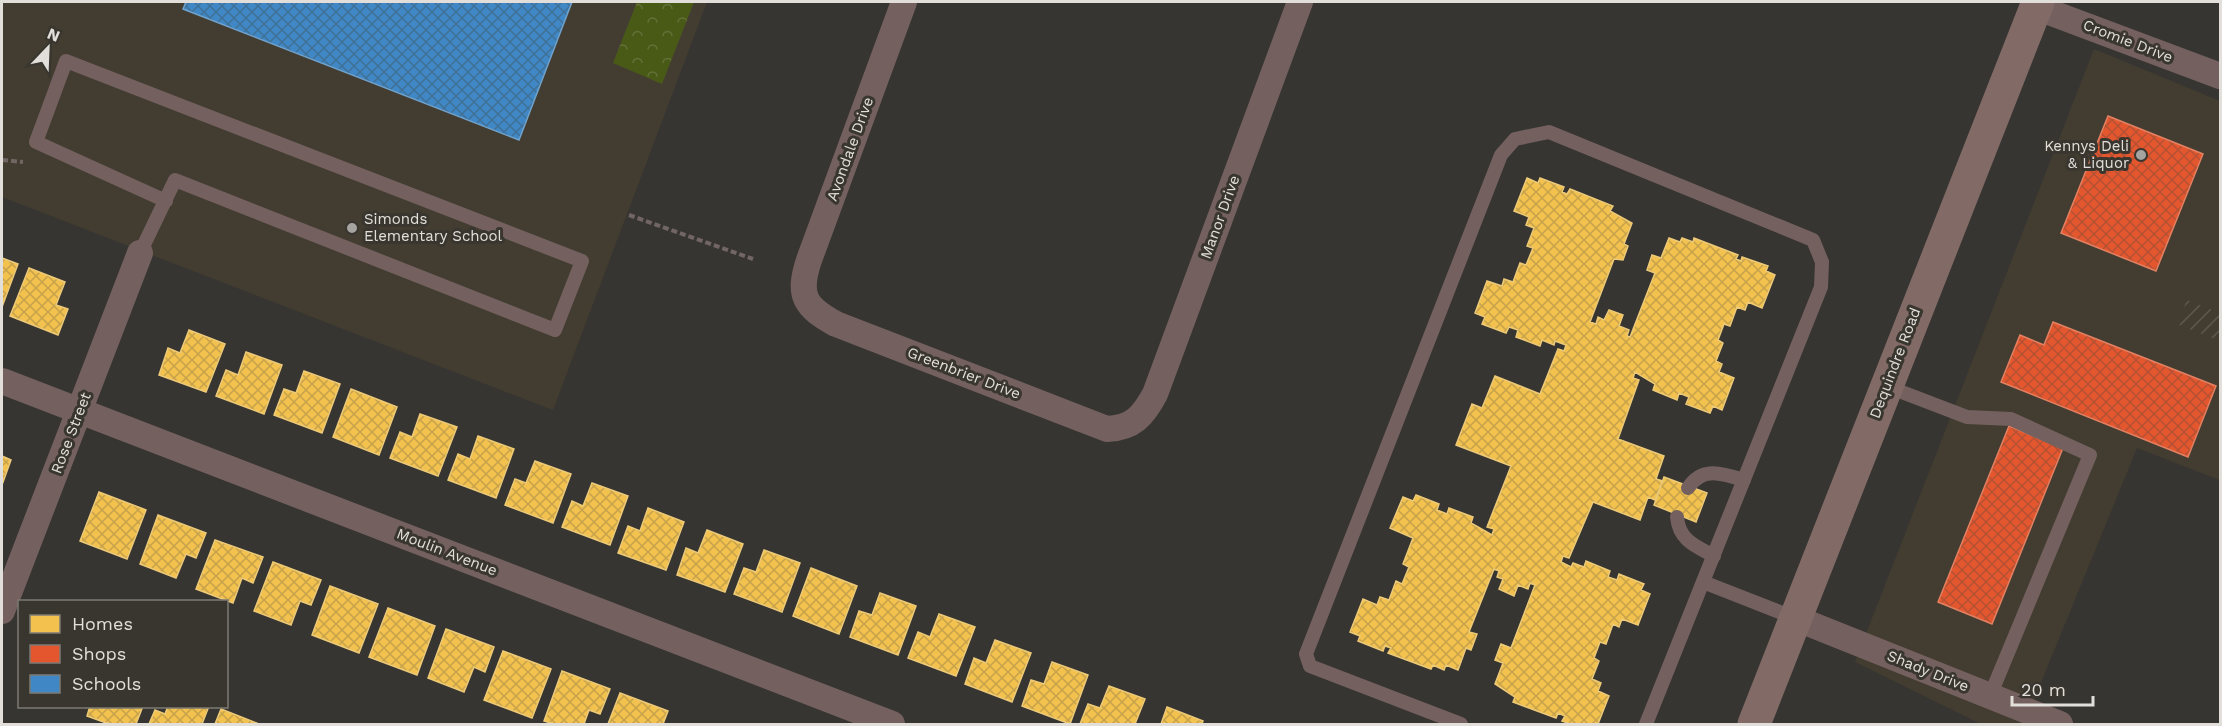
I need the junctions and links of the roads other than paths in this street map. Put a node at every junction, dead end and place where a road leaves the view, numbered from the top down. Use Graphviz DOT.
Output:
graph roads {
  1 [pos="904,2"];
  2 [pos="1300,2"];
  3 [pos="2037,4"];
  4 [pos="2220,76"];
  5 [pos="166,201"];
  6 [pos="140,253"];
  7 [pos="805,298"];
  8 [pos="2,381"];
  9 [pos="1886,386"];
  10 [pos="79,411"];
  11 [pos="1131,426"];
  12 [pos="1744,480"];
  13 [pos="1688,488"];
  14 [pos="1677,517"];
  15 [pos="1714,556"];
  16 [pos="1703,582"];
  17 [pos="2,611"];
  18 [pos="1795,618"];
  19 [pos="1990,696"];
  20 [pos="892,724"];
  21 [pos="1461,724"];
  22 [pos="1646,724"];
  23 [pos="1754,724"];
  24 [pos="2060,724"];
  1 -- 7 [label="street, Avondale Drive"];
  2 -- 11 [label="street, Manor Drive"];
  3 -- 4 [label="street, Cromie Drive"];
  3 -- 9 [label="main road, Dequindre Road"];
  5 -- 5 [label="lane"];
  5 -- 6 [label="lane"];
  6 -- 10 [label="street, Rose Street"];
  7 -- 11 [label="street, Greenbrier Drive"];
  8 -- 10 [label="street, Moulin Avenue"];
  9 -- 18 [label="main road, Dequindre Road"];
  9 -- 19 [label="lane"];
  10 -- 17 [label="street, Rose Street"];
  10 -- 20 [label="street, Moulin Avenue"];
  12 -- 13 [label="lane"];
  12 -- 15 [label="lane"];
  12 -- 21 [label="lane"];
  14 -- 15 [label="lane"];
  15 -- 16 [label="lane"];
  16 -- 18 [label="lane"];
  16 -- 22 [label="lane"];
  18 -- 19 [label="street, Shady Drive"];
  18 -- 23 [label="main road, Dequindre Road"];
  19 -- 24 [label="street, Shady Drive"];
}
